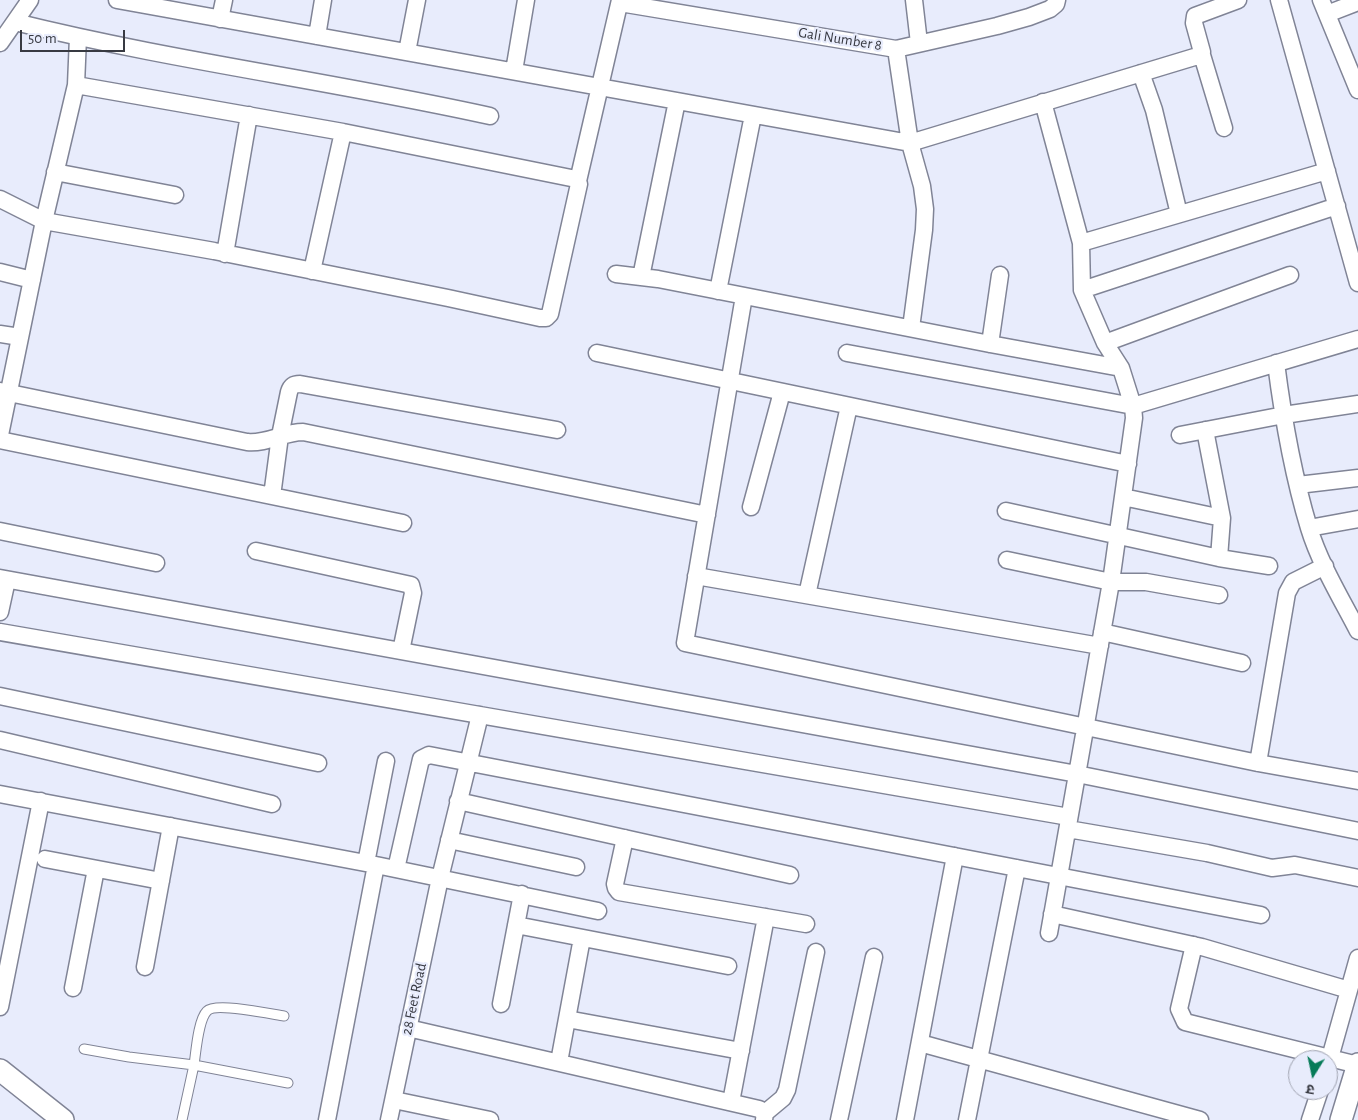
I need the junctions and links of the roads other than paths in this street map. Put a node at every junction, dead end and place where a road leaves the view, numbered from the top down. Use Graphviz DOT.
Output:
graph roads {
  1 [pos="30,0"];
  2 [pos="116,0"];
  3 [pos="224,0"];
  4 [pos="323,0"];
  5 [pos="417,0"];
  6 [pos="526,0"];
  7 [pos="914,0"];
  8 [pos="1238,0"];
  9 [pos="1279,0"];
  10 [pos="620,1"];
  11 [pos="1056,2"];
  12 [pos="1358,2"];
  13 [pos="1324,7"];
  14 [pos="220,19"];
  15 [pos="15,22"];
  16 [pos="317,36"];
  17 [pos="78,37"];
  18 [pos="0,43"];
  19 [pos="919,43"];
  20 [pos="896,49"];
  21 [pos="407,52"];
  22 [pos="1202,55"];
  23 [pos="514,71"];
  24 [pos="1141,73"];
  25 [pos="76,85"];
  26 [pos="600,87"];
  27 [pos="1358,90"];
  28 [pos="677,101"];
  29 [pos="1043,102"];
  30 [pos="753,114"];
  31 [pos="249,116"];
  32 [pos="490,116"];
  33 [pos="1224,128"];
  34 [pos="343,132"];
  35 [pos="910,143"];
  36 [pos="1327,171"];
  37 [pos="55,172"];
  38 [pos="578,181"];
  39 [pos="175,195"];
  40 [pos="0,199"];
  41 [pos="1337,206"];
  42 [pos="1179,214"];
  43 [pos="44,221"];
  44 [pos="1080,243"];
  45 [pos="225,254"];
  46 [pos="312,271"];
  47 [pos="0,272"];
  48 [pos="616,274"];
  49 [pos="1000,275"];
  50 [pos="1290,275"];
  51 [pos="641,277"];
  52 [pos="32,280"];
  53 [pos="1358,283"];
  54 [pos="1082,290"];
  55 [pos="718,291"];
  56 [pos="744,296"];
  57 [pos="910,328"];
  58 [pos="0,334"];
  59 [pos="20,338"];
  60 [pos="1358,339"];
  61 [pos="1105,343"];
  62 [pos="990,344"];
  63 [pos="597,353"];
  64 [pos="847,353"];
  65 [pos="1276,364"];
  66 [pos="1121,368"];
  67 [pos="729,381"];
  68 [pos="4,392"];
  69 [pos="782,392"];
  70 [pos="1358,404"];
  71 [pos="849,406"];
  72 [pos="1133,406"];
  73 [pos="1284,415"];
  74 [pos="556,430"];
  75 [pos="1205,430"];
  76 [pos="1180,434"];
  77 [pos="0,435"];
  78 [pos="280,436"];
  79 [pos="0,440"];
  80 [pos="1128,464"];
  81 [pos="1358,478"];
  82 [pos="1298,485"];
  83 [pos="272,496"];
  84 [pos="1123,497"];
  85 [pos="751,507"];
  86 [pos="1006,511"];
  87 [pos="707,515"];
  88 [pos="1222,518"];
  89 [pos="1358,520"];
  90 [pos="403,523"];
  91 [pos="1309,528"];
  92 [pos="0,531"];
  93 [pos="1118,535"];
  94 [pos="256,551"];
  95 [pos="1219,558"];
  96 [pos="1007,560"];
  97 [pos="156,563"];
  98 [pos="1269,566"];
  99 [pos="1325,566"];
  100 [pos="696,576"];
  101 [pos="3,579"];
  102 [pos="1111,582"];
  103 [pos="807,595"];
  104 [pos="1219,595"];
  105 [pos="0,612"];
  106 [pos="1358,631"];
  107 [pos="0,632"];
  108 [pos="1101,639"];
  109 [pos="401,651"];
  110 [pos="1242,664"];
  111 [pos="0,696"];
  112 [pos="480,715"];
  113 [pos="1085,727"];
  114 [pos="0,740"];
  115 [pos="386,761"];
  116 [pos="318,762"];
  117 [pos="468,762"];
  118 [pos="1258,763"];
  119 [pos="1077,774"];
  120 [pos="1358,781"];
  121 [pos="0,794"];
  122 [pos="41,801"];
  123 [pos="458,801"];
  124 [pos="272,804"];
  125 [pos="1069,823"];
  126 [pos="171,826"];
  127 [pos="1358,831"];
  128 [pos="625,838"];
  129 [pos="449,840"];
  130 [pos="955,856"];
  131 [pos="46,860"];
  132 [pos="371,864"];
  133 [pos="576,867"];
  134 [pos="1017,868"];
  135 [pos="96,869"];
  136 [pos="396,869"];
  137 [pos="790,875"];
  138 [pos="1059,876"];
  139 [pos="440,878"];
  140 [pos="1358,878"];
  141 [pos="161,881"];
  142 [pos="522,894"];
  143 [pos="598,911"];
  144 [pos="1052,914"];
  145 [pos="1261,915"];
  146 [pos="766,917"];
  147 [pos="806,924"];
  148 [pos="516,925"];
  149 [pos="1049,933"];
  150 [pos="582,938"];
  151 [pos="1194,945"];
  152 [pos="816,952"];
  153 [pos="874,958"];
  154 [pos="1358,958"];
  155 [pos="728,966"];
  156 [pos="145,967"];
  157 [pos="73,988"];
  158 [pos="1349,990"];
  159 [pos="501,1004"];
  160 [pos="0,1007"];
  161 [pos="284,1016"];
  162 [pos="567,1019"];
  163 [pos="408,1028"];
  164 [pos="920,1044"];
  165 [pos="84,1048"];
  166 [pos="741,1051"];
  167 [pos="978,1060"];
  168 [pos="559,1062"];
  169 [pos="1343,1062"];
  170 [pos="194,1065"];
  171 [pos="0,1070"];
  172 [pos="288,1083"];
  173 [pos="394,1100"];
  174 [pos="1317,1100"];
  175 [pos="731,1102"];
  176 [pos="765,1116"];
  177 [pos="63,1120"];
  178 [pos="182,1120"];
  179 [pos="327,1120"];
  180 [pos="389,1120"];
  181 [pos="490,1120"];
  182 [pos="840,1120"];
  183 [pos="905,1120"];
  184 [pos="967,1120"];
  185 [pos="1200,1120"];
  186 [pos="1310,1120"];
  187 [pos="1341,1120"];
  1 -- 15 [label="street"];
  2 -- 14 [label="street"];
  3 -- 14 [label="street"];
  4 -- 16 [label="street"];
  5 -- 21 [label="street"];
  6 -- 23 [label="street"];
  7 -- 19 [label="street"];
  8 -- 22 [label="street"];
  9 -- 36 [label="street"];
  10 -- 20 [label="street, Gali Number 8"];
  10 -- 26 [label="street"];
  11 -- 19 [label="street, Gali Number 8"];
  12 -- 13 [label="street"];
  13 -- 27 [label="street"];
  14 -- 16 [label="street"];
  15 -- 17 [label="street"];
  15 -- 18 [label="street"];
  16 -- 21 [label="street"];
  17 -- 25 [label="street"];
  17 -- 32 [label="street"];
  19 -- 20 [label="street, Gali Number 8"];
  20 -- 35 [label="street"];
  21 -- 23 [label="street"];
  22 -- 24 [label="street"];
  22 -- 33 [label="street"];
  23 -- 26 [label="street"];
  24 -- 29 [label="street"];
  24 -- 42 [label="street"];
  25 -- 31 [label="street"];
  25 -- 37 [label="street"];
  26 -- 28 [label="street"];
  26 -- 38 [label="street"];
  28 -- 30 [label="street"];
  28 -- 51 [label="street"];
  29 -- 35 [label="street"];
  29 -- 44 [label="street"];
  30 -- 35 [label="street"];
  30 -- 55 [label="street"];
  31 -- 34 [label="street"];
  31 -- 45 [label="street"];
  34 -- 38 [label="street"];
  34 -- 46 [label="street"];
  35 -- 57 [label="street"];
  36 -- 41 [label="street"];
  36 -- 42 [label="street"];
  37 -- 39 [label="street"];
  37 -- 43 [label="street"];
  38 -- 46 [label="street"];
  40 -- 43 [label="street"];
  41 -- 53 [label="street"];
  41 -- 54 [label="street"];
  42 -- 44 [label="street"];
  43 -- 45 [label="street"];
  43 -- 52 [label="street"];
  44 -- 54 [label="street"];
  45 -- 46 [label="street"];
  47 -- 52 [label="street"];
  48 -- 51 [label="street"];
  49 -- 62 [label="street"];
  50 -- 61 [label="street"];
  51 -- 55 [label="street"];
  52 -- 59 [label="street"];
  54 -- 61 [label="street"];
  55 -- 56 [label="street"];
  56 -- 57 [label="street"];
  56 -- 67 [label="street"];
  57 -- 62 [label="street"];
  58 -- 59 [label="street"];
  59 -- 68 [label="street"];
  60 -- 65 [label="street"];
  61 -- 66 [label="street"];
  62 -- 66 [label="street"];
  63 -- 67 [label="street"];
  64 -- 72 [label="street"];
  65 -- 72 [label="street"];
  65 -- 73 [label="street"];
  66 -- 72 [label="street"];
  67 -- 69 [label="street"];
  67 -- 87 [label="street"];
  68 -- 77 [label="street"];
  68 -- 78 [label="street"];
  69 -- 71 [label="street"];
  69 -- 85 [label="street"];
  70 -- 73 [label="street"];
  71 -- 80 [label="street"];
  71 -- 103 [label="street"];
  72 -- 80 [label="street"];
  73 -- 75 [label="street"];
  73 -- 82 [label="street"];
  74 -- 78 [label="street"];
  75 -- 76 [label="street"];
  75 -- 88 [label="street"];
  78 -- 83 [label="street"];
  78 -- 87 [label="street"];
  79 -- 83 [label="street"];
  80 -- 84 [label="street"];
  81 -- 82 [label="street"];
  82 -- 91 [label="street"];
  83 -- 90 [label="street"];
  84 -- 88 [label="street"];
  84 -- 93 [label="street"];
  86 -- 93 [label="street"];
  87 -- 100 [label="street"];
  88 -- 95 [label="street"];
  89 -- 91 [label="street"];
  91 -- 99 [label="street"];
  92 -- 97 [label="street"];
  93 -- 95 [label="street"];
  93 -- 102 [label="street"];
  94 -- 109 [label="street"];
  95 -- 98 [label="street"];
  96 -- 102 [label="street"];
  99 -- 106 [label="street"];
  99 -- 118 [label="street"];
  100 -- 103 [label="street"];
  100 -- 113 [label="street"];
  101 -- 105 [label="street"];
  101 -- 109 [label="street"];
  102 -- 104 [label="street"];
  102 -- 108 [label="street"];
  103 -- 108 [label="street"];
  107 -- 112 [label="street"];
  108 -- 110 [label="street"];
  108 -- 113 [label="street"];
  109 -- 119 [label="street"];
  111 -- 116 [label="street"];
  112 -- 117 [label="street, 28 Feet Road"];
  112 -- 125 [label="street"];
  113 -- 118 [label="street"];
  113 -- 119 [label="street"];
  114 -- 124 [label="street"];
  115 -- 132 [label="street"];
  117 -- 123 [label="street, 28 Feet Road"];
  117 -- 130 [label="street"];
  117 -- 136 [label="street"];
  118 -- 120 [label="street"];
  119 -- 125 [label="street"];
  119 -- 127 [label="street"];
  121 -- 122 [label="street"];
  122 -- 126 [label="street"];
  122 -- 160 [label="street"];
  123 -- 128 [label="street"];
  123 -- 129 [label="street, 28 Feet Road"];
  125 -- 138 [label="street"];
  125 -- 140 [label="street"];
  126 -- 132 [label="street"];
  126 -- 141 [label="street"];
  128 -- 137 [label="street"];
  128 -- 146 [label="street"];
  129 -- 133 [label="street"];
  129 -- 139 [label="street, 28 Feet Road"];
  130 -- 134 [label="street"];
  130 -- 164 [label="street"];
  131 -- 135 [label="street"];
  132 -- 136 [label="street"];
  132 -- 179 [label="street"];
  134 -- 138 [label="street"];
  134 -- 167 [label="street"];
  135 -- 141 [label="street"];
  135 -- 157 [label="street"];
  136 -- 139 [label="street"];
  138 -- 144 [label="street"];
  138 -- 145 [label="street"];
  139 -- 142 [label="street"];
  139 -- 163 [label="street, 28 Feet Road"];
  141 -- 156 [label="street"];
  142 -- 143 [label="street"];
  142 -- 148 [label="street"];
  144 -- 149 [label="street"];
  144 -- 151 [label="street"];
  146 -- 147 [label="street"];
  146 -- 166 [label="street"];
  148 -- 150 [label="street"];
  148 -- 159 [label="street"];
  150 -- 155 [label="street"];
  150 -- 162 [label="street"];
  151 -- 158 [label="street"];
  151 -- 169 [label="street"];
  152 -- 176 [label="street"];
  153 -- 182 [label="street"];
  154 -- 158 [label="street"];
  158 -- 169 [label="street"];
  161 -- 170 [label="lane"];
  162 -- 166 [label="street"];
  162 -- 168 [label="street"];
  163 -- 168 [label="street"];
  163 -- 173 [label="street, 28 Feet Road"];
  164 -- 167 [label="street"];
  164 -- 183 [label="street"];
  165 -- 170 [label="lane"];
  166 -- 175 [label="street"];
  167 -- 184 [label="street"];
  167 -- 185 [label="street"];
  168 -- 175 [label="street"];
  169 -- 187 [label="street"];
  170 -- 172 [label="lane"];
  170 -- 178 [label="lane"];
  171 -- 177 [label="street"];
  173 -- 180 [label="street, 28 Feet Road"];
  173 -- 181 [label="street"];
  174 -- 186 [label="street"];
  175 -- 176 [label="street"];
}
